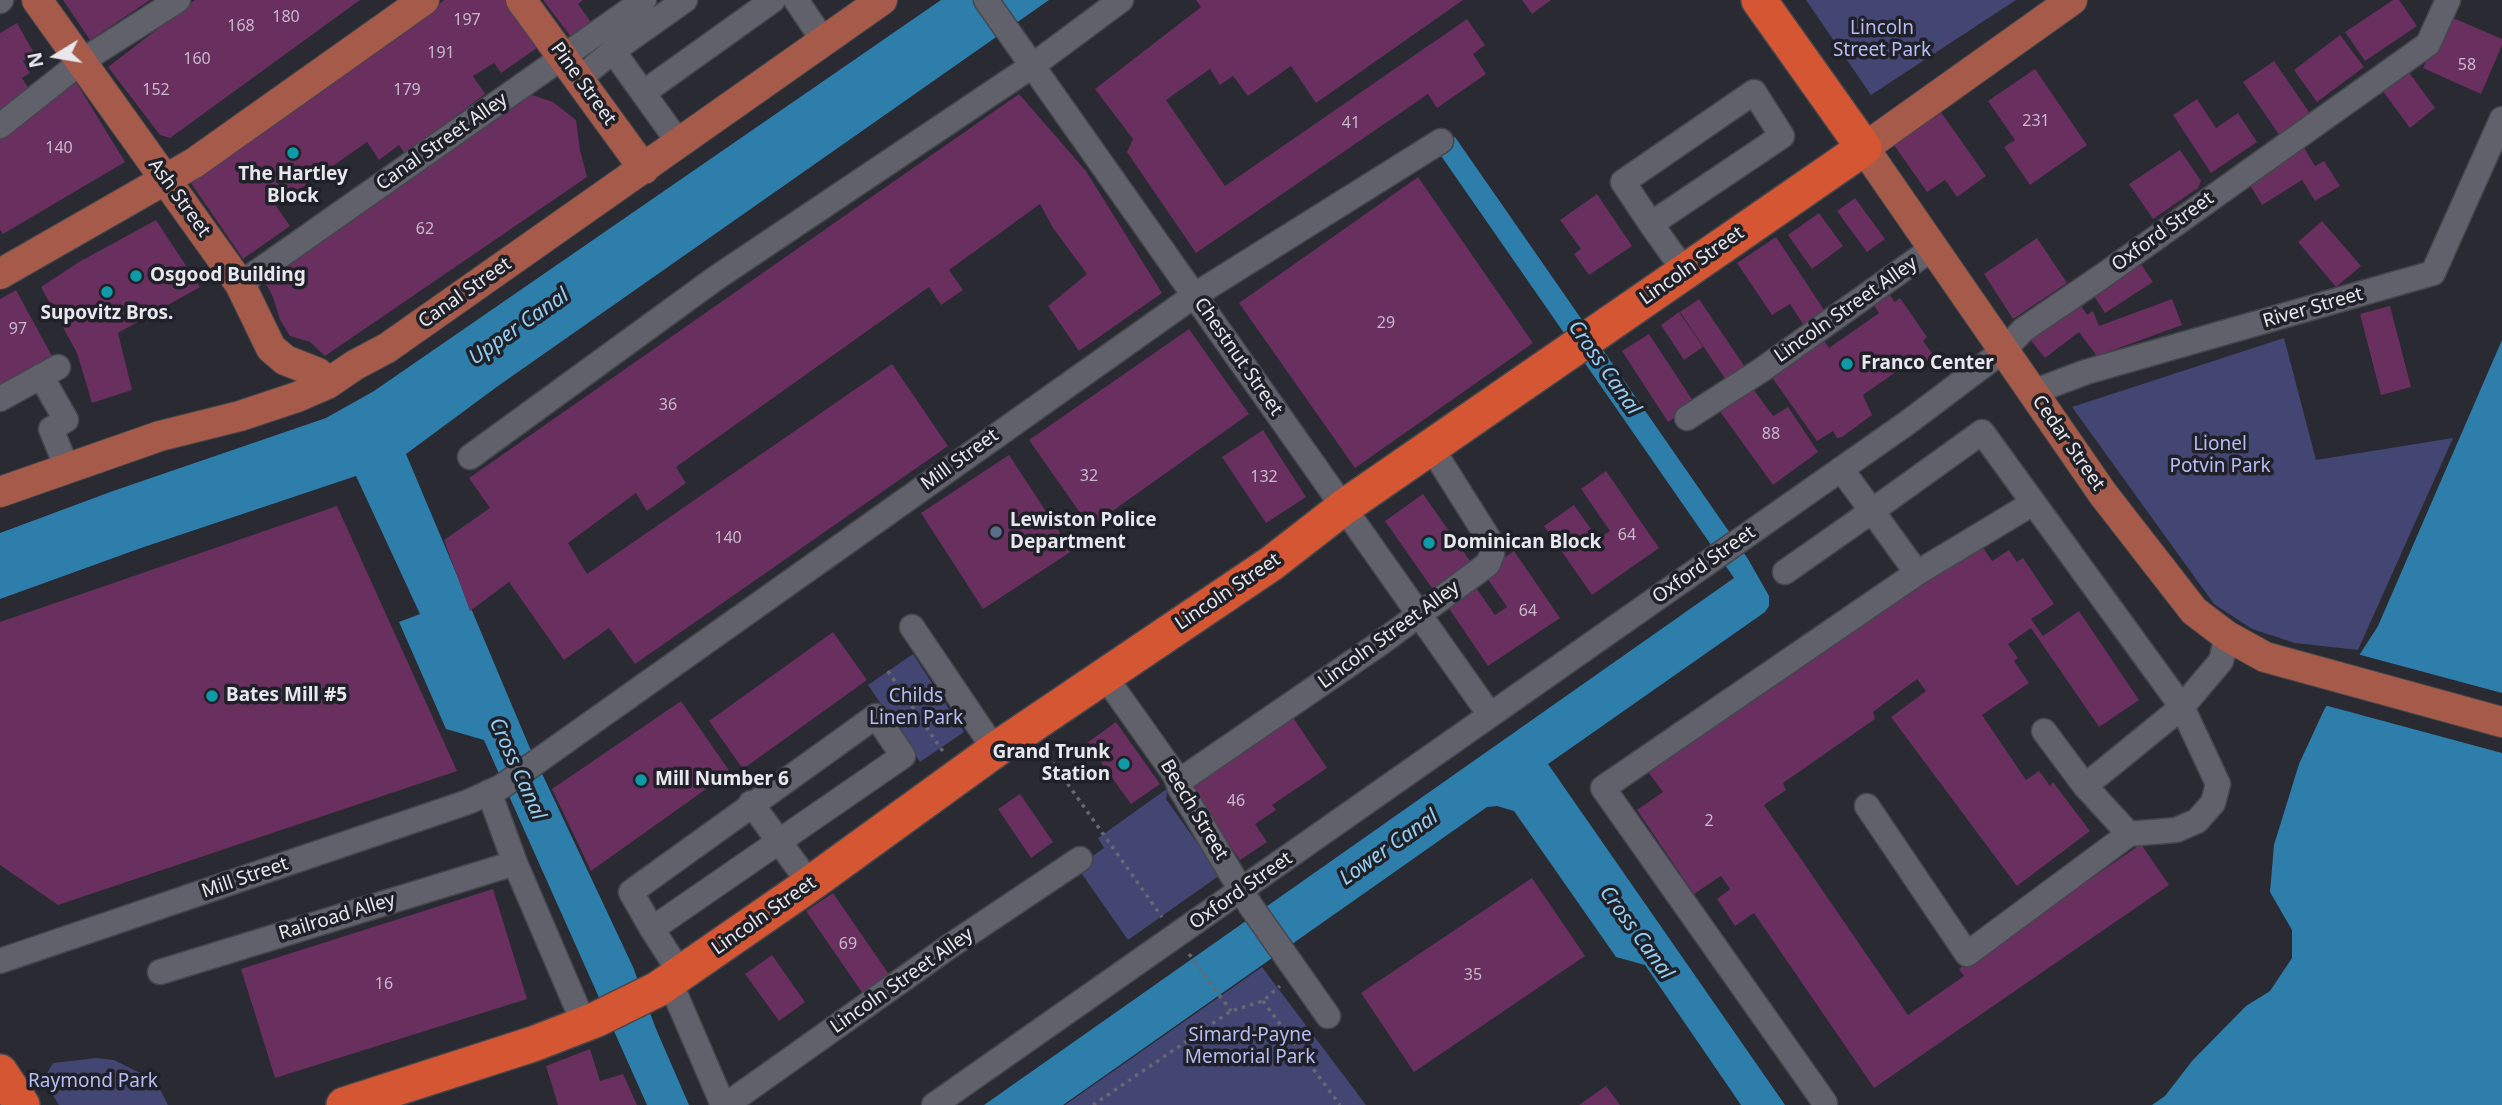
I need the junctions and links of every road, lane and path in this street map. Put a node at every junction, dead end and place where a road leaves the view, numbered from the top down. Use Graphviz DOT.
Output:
graph roads {
  1 [pos="37,0"];
  2 [pos="178,0"];
  3 [pos="424,0"];
  4 [pos="521,0"];
  5 [pos="644,0"];
  6 [pos="685,0"];
  7 [pos="774,0"];
  8 [pos="796,0"];
  9 [pos="882,0"];
  10 [pos="986,0"];
  11 [pos="1121,0"];
  12 [pos="1759,0"];
  13 [pos="2072,0"];
  14 [pos="2448,0"];
  15 [pos="823,40"];
  16 [pos="612,51"];
  17 [pos="82,61"];
  18 [pos="1032,66"];
  19 [pos="572,67"];
  20 [pos="643,93"];
  21 [pos="2502,119"];
  22 [pos="0,126"];
  23 [pos="1441,141"];
  24 [pos="679,144"];
  25 [pos="1864,148"];
  26 [pos="644,169"];
  27 [pos="166,180"];
  28 [pos="1651,224"];
  29 [pos="1933,248"];
  30 [pos="1685,272"];
  31 [pos="0,274"];
  32 [pos="240,284"];
  33 [pos="1195,295"];
  34 [pos="2004,350"];
  35 [pos="327,384"];
  36 [pos="2033,392"];
  37 [pos="0,399"];
  38 [pos="1688,418"];
  39 [pos="1431,447"];
  40 [pos="470,457"];
  41 [pos="66,468"];
  42 [pos="1841,469"];
  43 [pos="0,492"];
  44 [pos="2033,503"];
  45 [pos="1344,507"];
  46 [pos="1872,511"];
  47 [pos="1784,572"];
  48 [pos="1917,573"];
  49 [pos="1419,614"];
  50 [pos="912,627"];
  51 [pos="2227,636"];
  52 [pos="888,671"];
  53 [pos="1104,675"];
  54 [pos="2182,707"];
  55 [pos="1490,715"];
  56 [pos="2502,722"];
  57 [pos="1028,727"];
  58 [pos="2044,731"];
  59 [pos="995,750"];
  60 [pos="944,753"];
  61 [pos="1178,782"];
  62 [pos="2085,786"];
  63 [pos="494,790"];
  64 [pos="751,803"];
  65 [pos="1867,806"];
  66 [pos="2129,834"];
  67 [pos="780,842"];
  68 [pos="1080,859"];
  69 [pos="515,863"];
  70 [pos="810,884"];
  71 [pos="1246,897"];
  72 [pos="652,929"];
  73 [pos="1176,936"];
  74 [pos="0,961"];
  75 [pos="1291,962"];
  76 [pos="160,972"];
  77 [pos="669,982"];
  78 [pos="1263,1001"];
  79 [pos="1231,1011"];
  80 [pos="1328,1016"];
  81 [pos="589,1022"];
  82 [pos="406,1095"];
  83 [pos="1825,1103"];
  84 [pos="344,1105"];
  85 [pos="724,1105"];
  86 [pos="934,1105"];
  87 [pos="1093,1105"];
  88 [pos="1340,1105"];
  1 -- 17 [label="main road, Ash Street"];
  2 -- 17 [label="street"];
  3 -- 27 [label="main road"];
  4 -- 19 [label="main road, Pine Street"];
  5 -- 19 [label="street, Canal Street Alley"];
  6 -- 16 [label="street"];
  7 -- 20 [label="street"];
  8 -- 15 [label="street"];
  9 -- 15 [label="main road, Canal Street"];
  10 -- 18 [label="street, Chestnut Street"];
  11 -- 18 [label="street"];
  12 -- 25 [label="highway, Cedar Street"];
  13 -- 25 [label="main road, Lincoln Street"];
  14 -- 34 [label="street, Oxford Street"];
  15 -- 24 [label="main road, Canal Street"];
  16 -- 19 [label="street"];
  16 -- 20 [label="street"];
  17 -- 22 [label="street"];
  17 -- 27 [label="main road, Ash Street"];
  18 -- 33 [label="street, Chestnut Street"];
  18 -- 40 [label="street"];
  19 -- 26 [label="main road, Pine Street"];
  19 -- 32 [label="street, Canal Street Alley"];
  20 -- 24 [label="street"];
  21 -- 36 [label="street, River Street"];
  23 -- 33 [label="street, Mill Street"];
  24 -- 26 [label="main road, Canal Street"];
  25 -- 29 [label="main road, Cedar Street"];
  25 -- 30 [label="highway, Lincoln Street"];
  26 -- 35 [label="main road, Canal Street"];
  27 -- 31 [label="main road"];
  27 -- 32 [label="main road, Ash Street"];
  28 -- 28 [label="street"];
  28 -- 30 [label="street"];
  29 -- 34 [label="main road, Cedar Street"];
  29 -- 38 [label="street, Lincoln Street Alley"];
  30 -- 39 [label="highway, Lincoln Street"];
  32 -- 35 [label="main road, Ash Street"];
  33 -- 45 [label="street, Chestnut Street"];
  33 -- 63 [label="street, Mill Street"];
  34 -- 36 [label="main road, Cedar Street"];
  34 -- 42 [label="street, Oxford Street"];
  35 -- 41 [label="main road, Canal Street"];
  36 -- 51 [label="main road, Cedar Street"];
  37 -- 41 [label="street"];
  39 -- 45 [label="highway, Lincoln Street"];
  39 -- 49 [label="street, Lincoln Street Alley"];
  41 -- 43 [label="main road, Canal Street"];
  42 -- 46 [label="street"];
  42 -- 55 [label="street, Oxford Street"];
  44 -- 46 [label="street"];
  44 -- 48 [label="street"];
  44 -- 54 [label="street"];
  45 -- 49 [label="street, Chestnut Street"];
  45 -- 53 [label="highway, Lincoln Street"];
  46 -- 47 [label="street"];
  46 -- 48 [label="street"];
  48 -- 83 [label="street"];
  49 -- 55 [label="street, Chestnut Street"];
  49 -- 61 [label="street, Lincoln Street Alley"];
  50 -- 59 [label="street"];
  51 -- 54 [label="street"];
  51 -- 56 [label="main road, Cedar Street"];
  52 -- 60 [label="path"];
  53 -- 57 [label="highway, Lincoln Street"];
  53 -- 61 [label="street, Beech Street"];
  54 -- 62 [label="street"];
  54 -- 66 [label="street"];
  55 -- 71 [label="street, Oxford Street"];
  57 -- 59 [label="highway, Lincoln Street"];
  57 -- 73 [label="path"];
  58 -- 62 [label="street"];
  59 -- 70 [label="highway, Lincoln Street"];
  61 -- 71 [label="street, Beech Street"];
  62 -- 66 [label="street"];
  63 -- 69 [label="street"];
  63 -- 74 [label="street, Mill Street"];
  64 -- 67 [label="street"];
  64 -- 67 [label="street"];
  64 -- 72 [label="street"];
  65 -- 66 [label="street"];
  67 -- 70 [label="street"];
  67 -- 72 [label="street"];
  68 -- 85 [label="street, Lincoln Street Alley"];
  69 -- 76 [label="street, Railroad Alley"];
  69 -- 81 [label="street"];
  70 -- 77 [label="highway, Lincoln Street"];
  71 -- 73 [label="street, Oxford Street"];
  71 -- 75 [label="street, Beech Street"];
  72 -- 77 [label="street"];
  73 -- 79 [label="path"];
  73 -- 86 [label="street, Oxford Street"];
  75 -- 78 [label="path"];
  75 -- 80 [label="street, Beech Street"];
  77 -- 81 [label="highway, Lincoln Street"];
  77 -- 85 [label="street"];
  78 -- 79 [label="path"];
  78 -- 88 [label="path"];
  79 -- 87 [label="path"];
  81 -- 82 [label="highway, Lincoln Street"];
  82 -- 84 [label="highway, Lincoln Street"];
}
